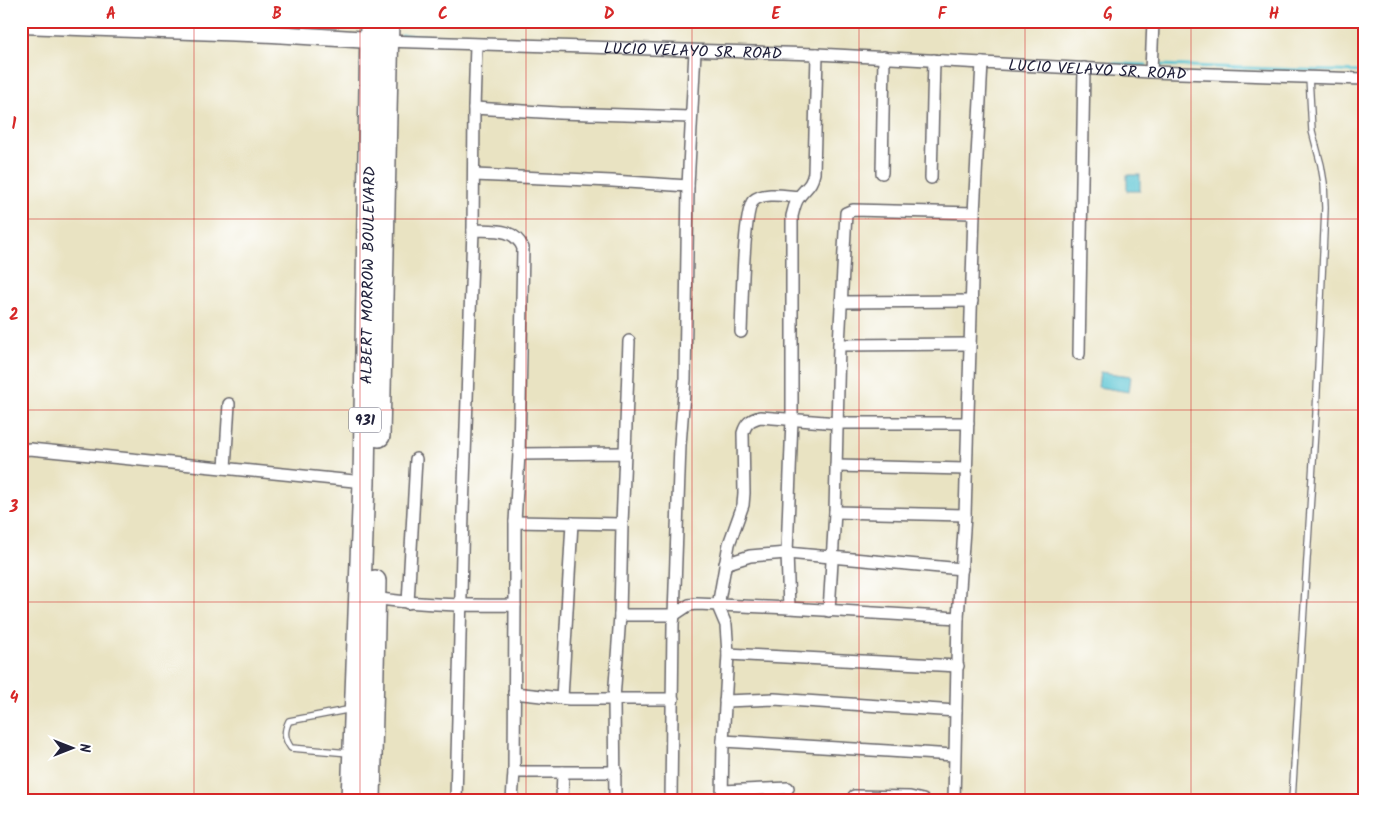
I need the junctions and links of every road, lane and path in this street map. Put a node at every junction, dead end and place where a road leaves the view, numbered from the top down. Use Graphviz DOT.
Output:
graph roads {
  1 [pos="1153,21"];
  2 [pos="21,25"];
  3 [pos="379,31"];
  4 [pos="476,45"];
  5 [pos="695,51"];
  6 [pos="817,54"];
  7 [pos="884,58"];
  8 [pos="934,60"];
  9 [pos="982,63"];
  10 [pos="1084,68"];
  11 [pos="1152,72"];
  12 [pos="1309,77"];
  13 [pos="1364,79"];
  14 [pos="474,108"];
  15 [pos="691,117"];
  16 [pos="882,173"];
  17 [pos="474,175"];
  18 [pos="931,178"];
  19 [pos="688,186"];
  20 [pos="799,197"];
  21 [pos="974,213"];
  22 [pos="473,230"];
  23 [pos="972,301"];
  24 [pos="841,302"];
  25 [pos="741,332"];
  26 [pos="629,341"];
  27 [pos="970,344"];
  28 [pos="839,345"];
  29 [pos="1079,354"];
  30 [pos="229,404"];
  31 [pos="792,419"];
  32 [pos="838,423"];
  33 [pos="968,423"];
  34 [pos="21,450"];
  35 [pos="625,453"];
  36 [pos="519,454"];
  37 [pos="416,459"];
  38 [pos="836,466"];
  39 [pos="225,468"];
  40 [pos="966,469"];
  41 [pos="364,482"];
  42 [pos="835,512"];
  43 [pos="965,515"];
  44 [pos="515,522"];
  45 [pos="572,523"];
  46 [pos="622,524"];
  47 [pos="788,553"];
  48 [pos="832,556"];
  49 [pos="725,564"];
  50 [pos="962,569"];
  51 [pos="374,598"];
  52 [pos="408,603"];
  53 [pos="515,605"];
  54 [pos="462,606"];
  55 [pos="718,606"];
  56 [pos="789,608"];
  57 [pos="829,611"];
  58 [pos="620,615"];
  59 [pos="674,615"];
  60 [pos="958,618"];
  61 [pos="728,654"];
  62 [pos="958,666"];
  63 [pos="514,693"];
  64 [pos="562,698"];
  65 [pos="614,699"];
  66 [pos="673,699"];
  67 [pos="725,701"];
  68 [pos="354,708"];
  69 [pos="956,711"];
  70 [pos="723,741"];
  71 [pos="353,753"];
  72 [pos="954,754"];
  73 [pos="514,772"];
  74 [pos="563,772"];
  75 [pos="616,772"];
  76 [pos="788,788"];
  77 [pos="723,796"];
  78 [pos="854,796"];
  79 [pos="352,800"];
  80 [pos="370,800"];
  81 [pos="456,800"];
  82 [pos="512,800"];
  83 [pos="562,800"];
  84 [pos="615,800"];
  85 [pos="671,800"];
  86 [pos="923,800"];
  87 [pos="954,800"];
  88 [pos="1292,800"];
  1 -- 11 [label="street"];
  2 -- 3 [label="main road, LUCIO VELAYO SR. ROAD"];
  3 -- 4 [label="street, LUCIO VELAYO SR. ROAD"];
  3 -- 41 [label="highway, ALBERT MORROW BOULEVARD / 931"];
  3 -- 51 [label="highway, ALBERT MORROW BOULEVARD / 931"];
  4 -- 5 [label="street, LUCIO VELAYO SR. ROAD"];
  4 -- 14 [label="street"];
  5 -- 6 [label="street, LUCIO VELAYO SR. ROAD"];
  5 -- 15 [label="street"];
  6 -- 7 [label="street, LUCIO VELAYO SR. ROAD"];
  6 -- 20 [label="street"];
  7 -- 8 [label="street, LUCIO VELAYO SR. ROAD"];
  7 -- 16 [label="street"];
  8 -- 9 [label="street, LUCIO VELAYO SR. ROAD"];
  8 -- 18 [label="street"];
  9 -- 10 [label="street, LUCIO VELAYO SR. ROAD"];
  9 -- 21 [label="street"];
  10 -- 11 [label="street, LUCIO VELAYO SR. ROAD"];
  10 -- 29 [label="street"];
  11 -- 12 [label="street, LUCIO VELAYO SR. ROAD"];
  12 -- 13 [label="street, LUCIO VELAYO SR. ROAD"];
  12 -- 88 [label="lane"];
  14 -- 15 [label="street"];
  14 -- 17 [label="street"];
  15 -- 19 [label="street"];
  17 -- 19 [label="street"];
  17 -- 22 [label="street"];
  19 -- 59 [label="street"];
  20 -- 25 [label="street"];
  20 -- 31 [label="street"];
  21 -- 23 [label="street"];
  21 -- 24 [label="street"];
  22 -- 36 [label="street"];
  22 -- 54 [label="street"];
  23 -- 24 [label="street"];
  23 -- 27 [label="street"];
  24 -- 28 [label="street"];
  26 -- 35 [label="street"];
  27 -- 28 [label="street"];
  27 -- 33 [label="street"];
  28 -- 32 [label="street"];
  30 -- 39 [label="street"];
  31 -- 32 [label="street"];
  31 -- 47 [label="street"];
  31 -- 49 [label="street"];
  32 -- 33 [label="street"];
  32 -- 38 [label="street"];
  33 -- 40 [label="street"];
  34 -- 39 [label="street"];
  35 -- 36 [label="street"];
  35 -- 46 [label="street"];
  36 -- 44 [label="street"];
  37 -- 52 [label="street"];
  38 -- 40 [label="street"];
  38 -- 42 [label="street"];
  39 -- 41 [label="street"];
  40 -- 43 [label="street"];
  41 -- 68 [label="highway, ALBERT MORROW BOULEVARD / 931"];
  42 -- 43 [label="street"];
  42 -- 48 [label="street"];
  43 -- 50 [label="street"];
  44 -- 45 [label="street"];
  44 -- 53 [label="street"];
  45 -- 46 [label="street"];
  45 -- 64 [label="street"];
  46 -- 58 [label="street"];
  47 -- 48 [label="street"];
  47 -- 49 [label="street"];
  47 -- 56 [label="street"];
  48 -- 50 [label="street"];
  48 -- 57 [label="street"];
  49 -- 55 [label="street"];
  50 -- 60 [label="street"];
  51 -- 52 [label="street"];
  51 -- 80 [label="highway, ALBERT MORROW BOULEVARD / 931"];
  52 -- 54 [label="street"];
  53 -- 54 [label="street"];
  53 -- 63 [label="street"];
  54 -- 81 [label="street"];
  55 -- 56 [label="street"];
  55 -- 59 [label="street"];
  55 -- 61 [label="street"];
  56 -- 57 [label="street"];
  57 -- 60 [label="street"];
  58 -- 59 [label="street"];
  58 -- 65 [label="street"];
  59 -- 66 [label="street"];
  60 -- 62 [label="street"];
  61 -- 62 [label="street"];
  61 -- 67 [label="street"];
  62 -- 69 [label="street"];
  63 -- 64 [label="street"];
  63 -- 73 [label="street"];
  64 -- 65 [label="street"];
  65 -- 66 [label="street"];
  65 -- 75 [label="street"];
  66 -- 85 [label="street"];
  67 -- 69 [label="street"];
  67 -- 70 [label="street"];
  68 -- 71 [label="highway, ALBERT MORROW BOULEVARD / 931"];
  68 -- 71 [label="lane"];
  69 -- 72 [label="street"];
  70 -- 72 [label="street"];
  70 -- 77 [label="street"];
  71 -- 79 [label="highway, ALBERT MORROW BOULEVARD / 931"];
  72 -- 87 [label="street"];
  73 -- 74 [label="street"];
  73 -- 82 [label="street"];
  74 -- 75 [label="street"];
  74 -- 83 [label="street"];
  75 -- 84 [label="street"];
  76 -- 77 [label="street"];
  78 -- 86 [label="street"];
}
